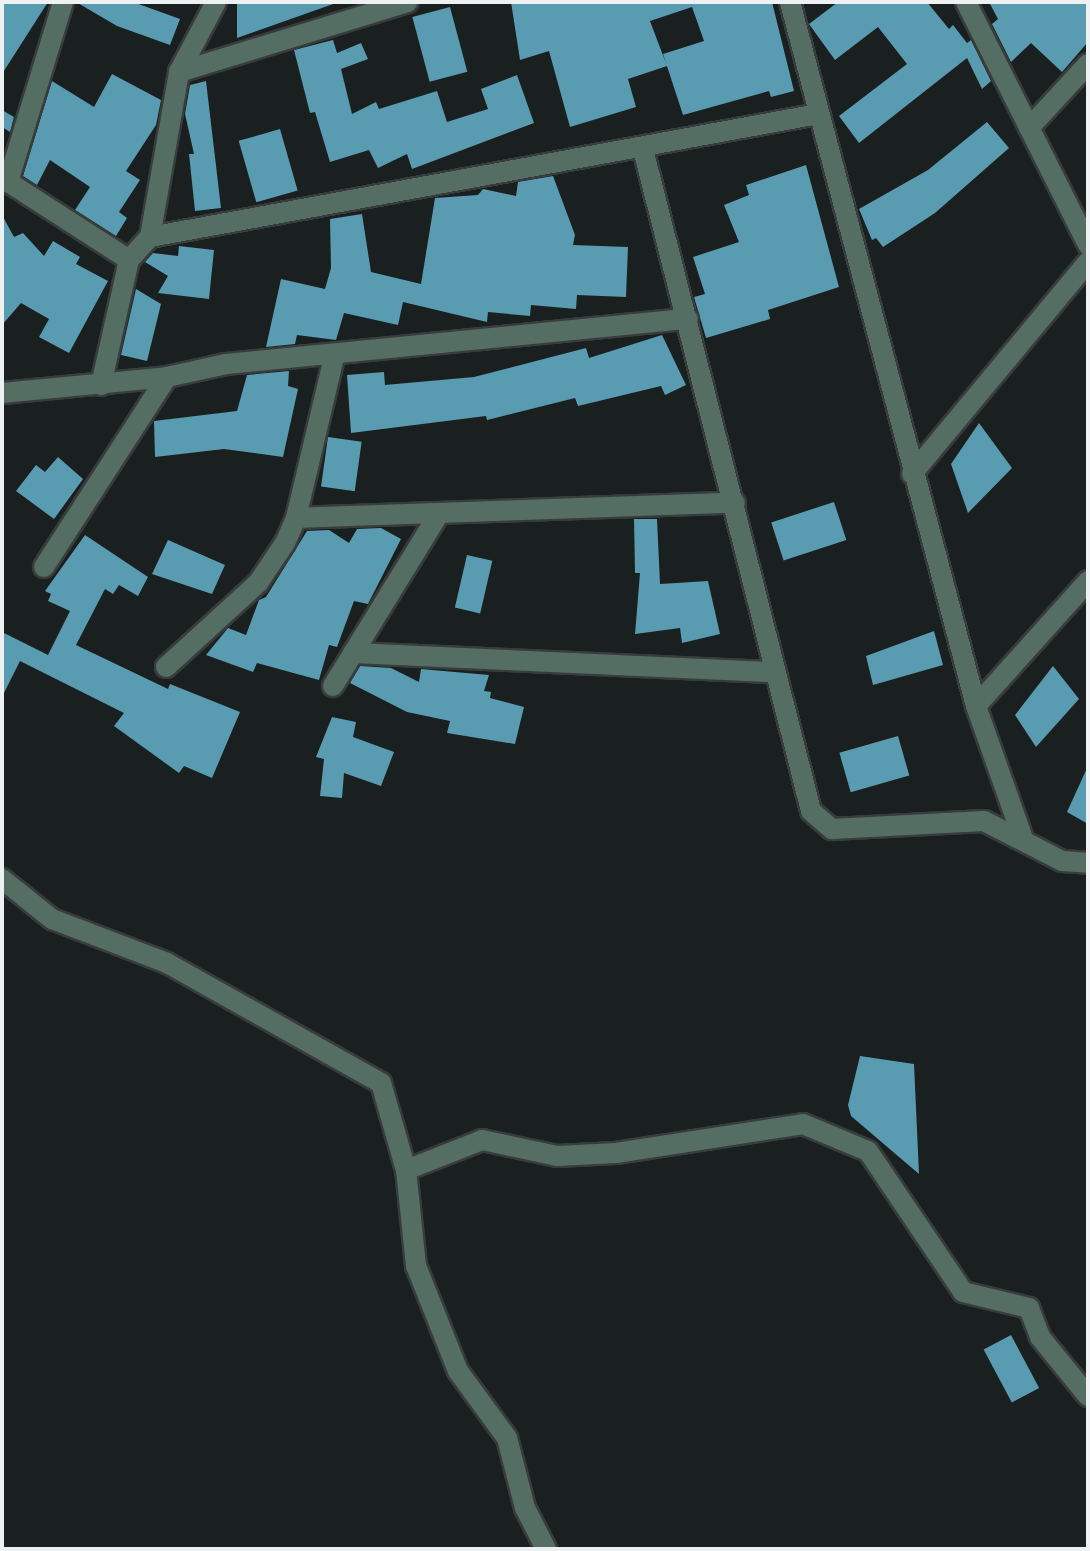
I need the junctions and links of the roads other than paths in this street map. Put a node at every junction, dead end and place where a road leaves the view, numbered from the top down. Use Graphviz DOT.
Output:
graph roads {
  1 [pos="63,2"];
  2 [pos="216,2"];
  3 [pos="790,2"];
  4 [pos="966,2"];
  5 [pos="400,3"];
  6 [pos="1088,64"];
  7 [pos="179,72"];
  8 [pos="818,114"];
  9 [pos="1029,128"];
  10 [pos="643,149"];
  11 [pos="5,180"];
  12 [pos="150,237"];
  13 [pos="1088,245"];
  14 [pos="129,260"];
  15 [pos="1088,262"];
  16 [pos="688,319"];
  17 [pos="334,357"];
  18 [pos="167,377"];
  19 [pos="101,385"];
  20 [pos="2,393"];
  21 [pos="912,474"];
  22 [pos="735,503"];
  23 [pos="438,515"];
  24 [pos="296,518"];
  25 [pos="44,567"];
  26 [pos="1088,581"];
  27 [pos="353,653"];
  28 [pos="166,667"];
  29 [pos="776,672"];
  30 [pos="333,686"];
  31 [pos="976,706"];
  32 [pos="1023,839"];
  33 [pos="1088,863"];
  34 [pos="2,879"];
  35 [pos="406,1170"];
  36 [pos="1088,1396"];
  37 [pos="546,1549"];
  1 -- 11 [label="street"];
  2 -- 7 [label="street"];
  3 -- 8 [label="street"];
  4 -- 9 [label="street"];
  5 -- 7 [label="street"];
  6 -- 9 [label="street"];
  7 -- 12 [label="street"];
  8 -- 10 [label="street"];
  8 -- 21 [label="street"];
  9 -- 13 [label="street"];
  10 -- 12 [label="street"];
  10 -- 16 [label="street"];
  11 -- 14 [label="street"];
  12 -- 14 [label="street"];
  14 -- 19 [label="street"];
  15 -- 21 [label="street"];
  16 -- 17 [label="street"];
  16 -- 22 [label="street"];
  17 -- 18 [label="street"];
  17 -- 24 [label="street"];
  18 -- 19 [label="street"];
  18 -- 25 [label="street"];
  19 -- 20 [label="street"];
  21 -- 31 [label="street"];
  22 -- 23 [label="street"];
  22 -- 29 [label="street"];
  23 -- 24 [label="street"];
  23 -- 27 [label="street"];
  24 -- 28 [label="street"];
  26 -- 31 [label="street"];
  27 -- 29 [label="street"];
  27 -- 30 [label="street"];
  29 -- 32 [label="street"];
  31 -- 32 [label="street"];
  32 -- 33 [label="street"];
  34 -- 35 [label="street"];
  35 -- 36 [label="street"];
  35 -- 37 [label="street"];
}
